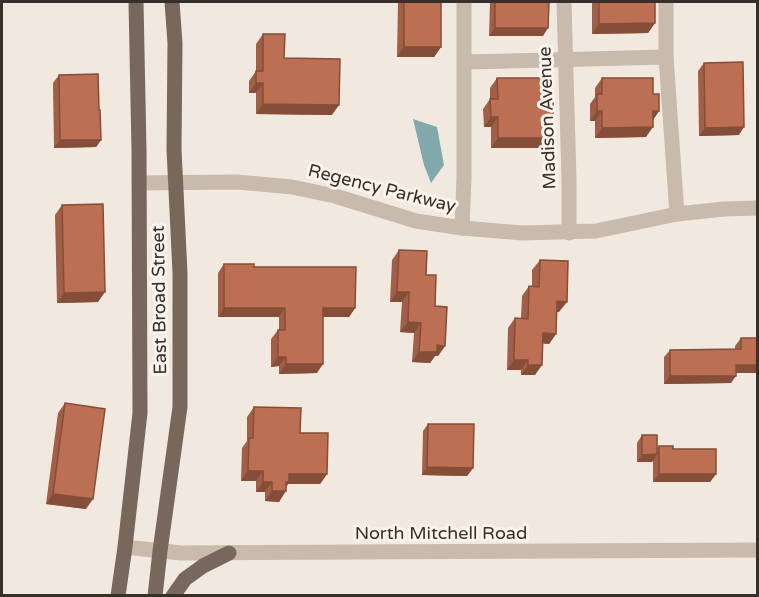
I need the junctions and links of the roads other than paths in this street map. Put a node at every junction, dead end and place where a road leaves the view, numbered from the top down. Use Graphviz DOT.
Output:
graph roads {
  1 [pos="136,2"];
  2 [pos="172,2"];
  3 [pos="464,2"];
  4 [pos="564,2"];
  5 [pos="666,2"];
  6 [pos="666,57"];
  7 [pos="565,60"];
  8 [pos="465,62"];
  9 [pos="175,182"];
  10 [pos="139,183"];
  11 [pos="758,208"];
  12 [pos="677,214"];
  13 [pos="462,228"];
  14 [pos="569,233"];
  15 [pos="125,547"];
  16 [pos="160,550"];
  17 [pos="758,550"];
  18 [pos="229,553"];
  19 [pos="118,596"];
  20 [pos="155,596"];
  21 [pos="173,596"];
  1 -- 10 [label="main road, East Broad Street"];
  2 -- 9 [label="main road, East Broad Street"];
  3 -- 8 [label="street"];
  4 -- 7 [label="street, Madison Avenue"];
  5 -- 6 [label="street"];
  6 -- 7 [label="street"];
  6 -- 12 [label="street"];
  7 -- 8 [label="street"];
  7 -- 14 [label="street, Madison Avenue"];
  8 -- 13 [label="street"];
  9 -- 10 [label="street, Regency Parkway"];
  9 -- 13 [label="street, Regency Parkway"];
  9 -- 16 [label="main road, East Broad Street"];
  10 -- 15 [label="main road, East Broad Street"];
  11 -- 12 [label="street, Regency Parkway"];
  12 -- 14 [label="street, Regency Parkway"];
  13 -- 14 [label="street, Regency Parkway"];
  15 -- 16 [label="street, North Mitchell Road"];
  15 -- 19 [label="main road, East Broad Street"];
  16 -- 18 [label="street, North Mitchell Road"];
  16 -- 20 [label="main road, East Broad Street"];
  17 -- 18 [label="street, North Mitchell Road"];
  18 -- 21 [label="main road"];
}
